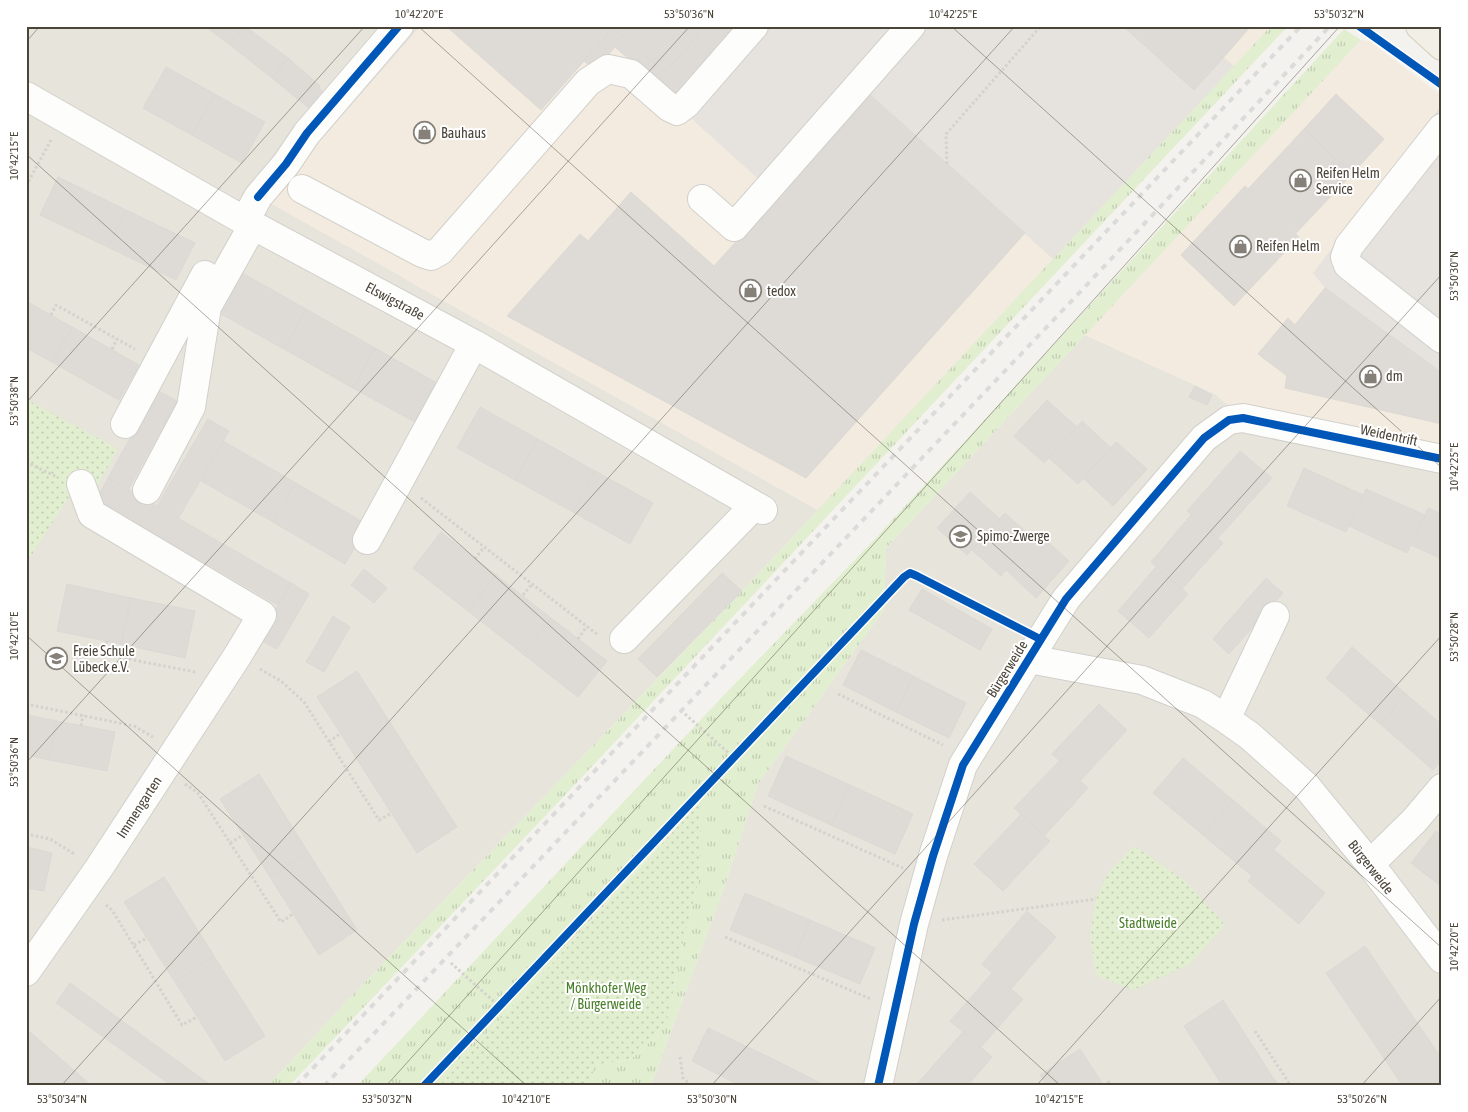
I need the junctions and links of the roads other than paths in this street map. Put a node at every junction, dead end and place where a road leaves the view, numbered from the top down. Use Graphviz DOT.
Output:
graph roads {
  1 [pos="399,26"];
  2 [pos="754,26"];
  3 [pos="911,26"];
  4 [pos="26,96"];
  5 [pos="1442,128"];
  6 [pos="302,189"];
  7 [pos="702,199"];
  8 [pos="245,220"];
  9 [pos="1442,339"];
  10 [pos="474,344"];
  11 [pos="126,424"];
  12 [pos="1331,436"];
  13 [pos="1442,459"];
  14 [pos="80,484"];
  15 [pos="147,490"];
  16 [pos="367,540"];
  17 [pos="1275,616"];
  18 [pos="624,639"];
  19 [pos="1029,659"];
  20 [pos="1226,719"];
  21 [pos="1442,788"];
  22 [pos="1370,864"];
  23 [pos="1442,959"];
  24 [pos="26,972"];
  25 [pos="878,1086"];
  1 -- 8 [label="street"];
  2 -- 6 [label="street"];
  3 -- 7 [label="street"];
  4 -- 8 [label="street, Elswigstraße"];
  5 -- 9 [label="street"];
  8 -- 10 [label="street, Elswigstraße"];
  8 -- 11 [label="street"];
  8 -- 15 [label="street"];
  10 -- 16 [label="street"];
  10 -- 18 [label="street, Elswigstraße"];
  12 -- 13 [label="street, Weidentrift"];
  12 -- 19 [label="street, Bürgerweide"];
  14 -- 24 [label="street, Immengarten"];
  17 -- 20 [label="street"];
  19 -- 20 [label="street, Bürgerweide"];
  19 -- 25 [label="street, Bürgerweide"];
  20 -- 22 [label="street, Bürgerweide"];
  21 -- 22 [label="street"];
  22 -- 23 [label="street, Bürgerweide"];
}
